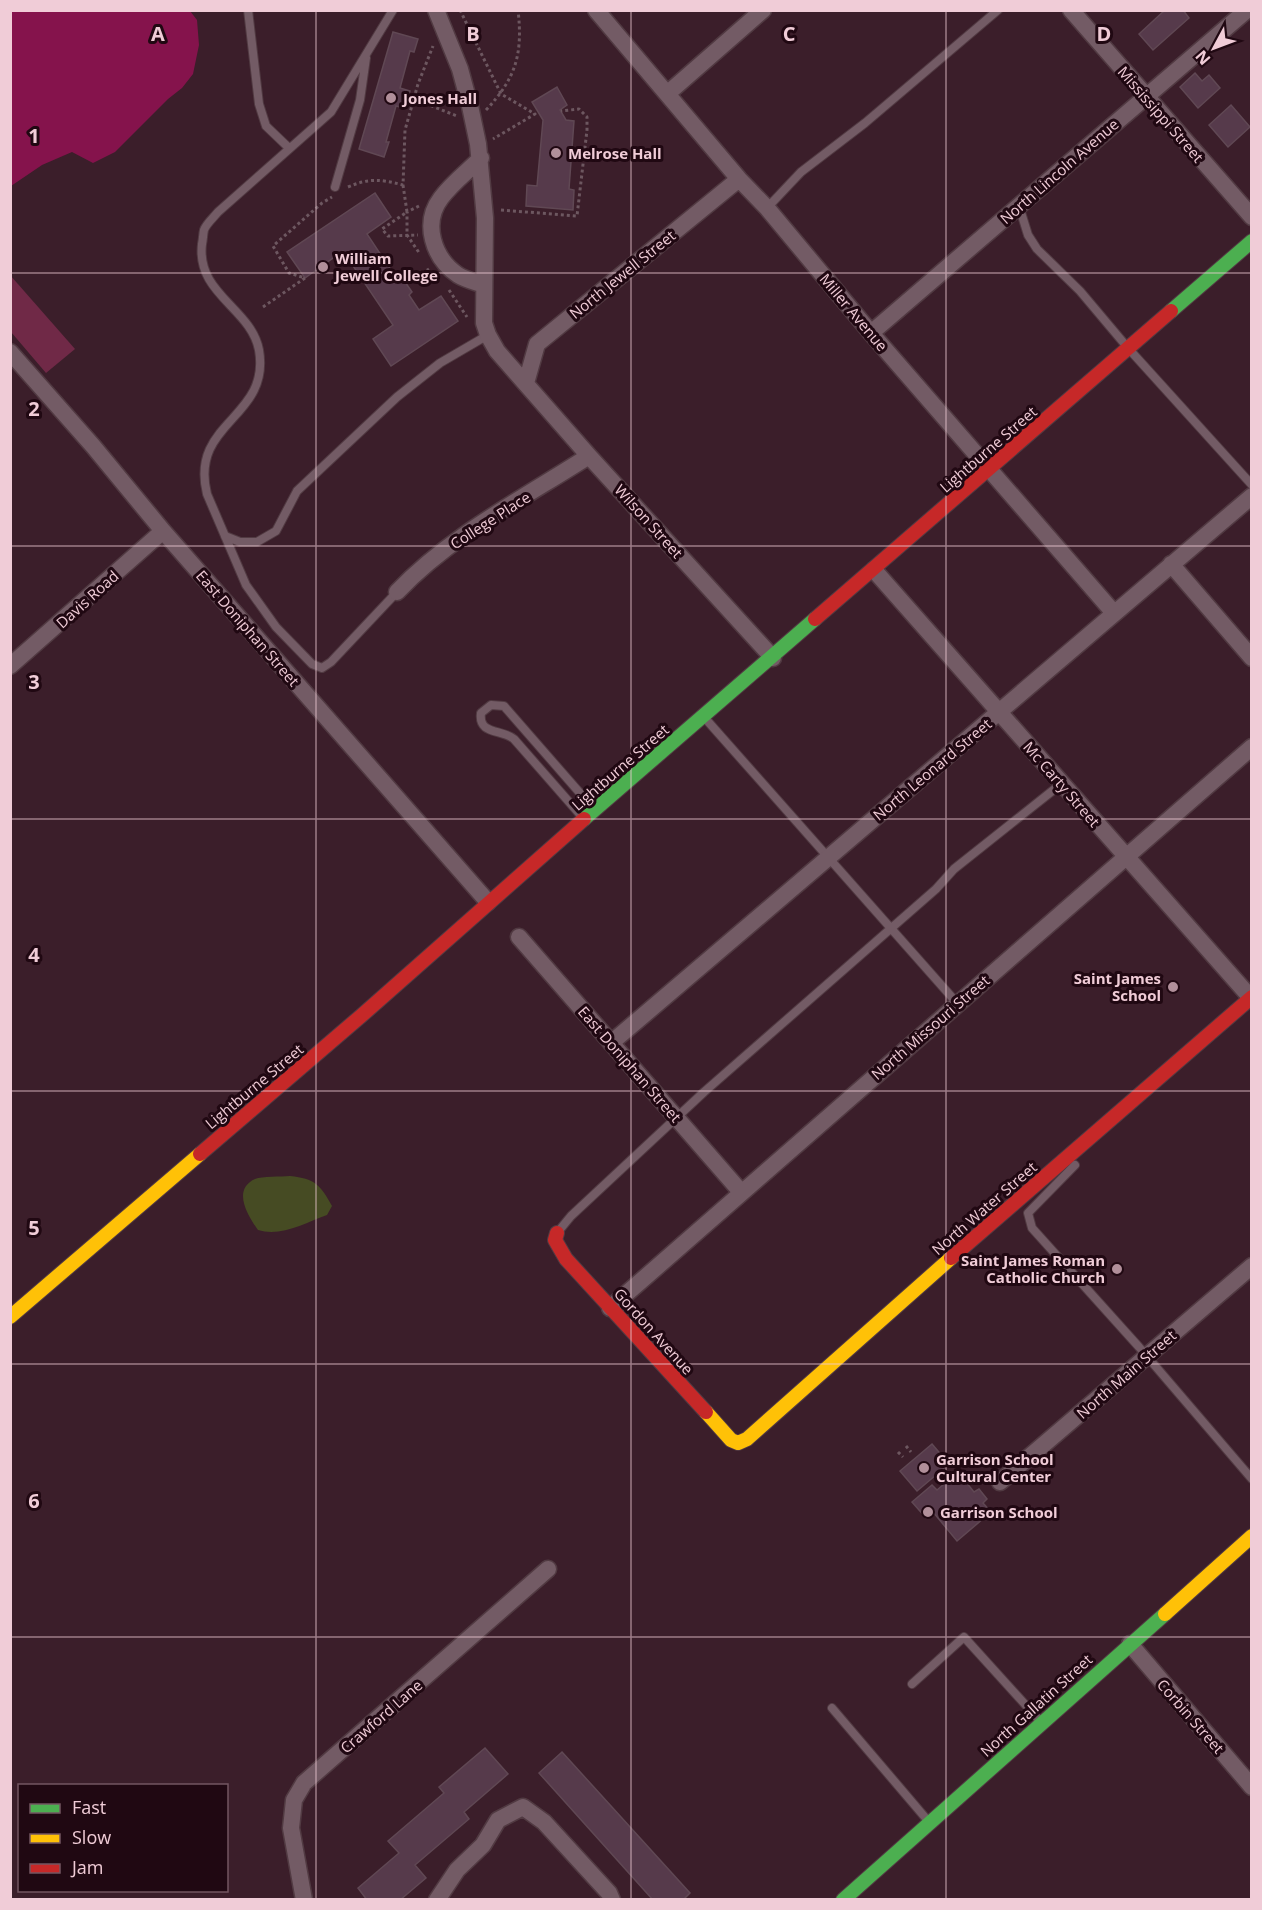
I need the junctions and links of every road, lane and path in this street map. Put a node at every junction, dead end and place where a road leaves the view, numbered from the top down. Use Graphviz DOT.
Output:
graph roads {
  1 [pos="393,10"];
  2 [pos="436,10"];
  3 [pos="460,10"];
  4 [pos="518,10"];
  5 [pos="596,10"];
  6 [pos="762,10"];
  7 [pos="998,10"];
  8 [pos="1071,10"];
  9 [pos="1247,10"];
  10 [pos="247,11"];
  11 [pos="435,41"];
  12 [pos="367,52"];
  13 [pos="501,94"];
  14 [pos="667,94"];
  15 [pos="1146,96"];
  16 [pos="414,99"];
  17 [pos="561,111"];
  18 [pos="474,123"];
  19 [pos="489,141"];
  20 [pos="289,148"];
  21 [pos="481,158"];
  22 [pos="739,179"];
  23 [pos="403,185"];
  24 [pos="345,189"];
  25 [pos="336,190"];
  26 [pos="1019,206"];
  27 [pos="767,208"];
  28 [pos="498,210"];
  29 [pos="1251,217"];
  30 [pos="432,234"];
  31 [pos="1251,241"];
  32 [pos="424,272"];
  33 [pos="438,280"];
  34 [pos="445,284"];
  35 [pos="484,285"];
  36 [pos="263,307"];
  37 [pos="470,322"];
  38 [pos="871,333"];
  39 [pos="488,335"];
  40 [pos="1128,348"];
  41 [pos="10,352"];
  42 [pos="526,383"];
  43 [pos="590,456"];
  44 [pos="989,469"];
  45 [pos="1251,485"];
  46 [pos="1251,496"];
  47 [pos="163,531"];
  48 [pos="225,536"];
  49 [pos="1171,564"];
  50 [pos="874,570"];
  51 [pos="397,592"];
  52 [pos="1114,613"];
  53 [pos="773,658"];
  54 [pos="1251,658"];
  55 [pos="10,666"];
  56 [pos="999,712"];
  57 [pos="704,717"];
  58 [pos="1251,747"];
  59 [pos="1061,784"];
  60 [pos="595,810"];
  61 [pos="584,820"];
  62 [pos="1126,856"];
  63 [pos="828,858"];
  64 [pos="488,902"];
  65 [pos="891,929"];
  66 [pos="519,937"];
  67 [pos="1251,998"];
  68 [pos="957,1003"];
  69 [pos="611,1042"];
  70 [pos="677,1119"];
  71 [pos="1094,1134"];
  72 [pos="741,1192"];
  73 [pos="557,1233"];
  74 [pos="1251,1266"];
  75 [pos="610,1308"];
  76 [pos="10,1317"];
  77 [pos="1147,1356"];
  78 [pos="738,1443"];
  79 [pos="906,1446"];
  80 [pos="898,1452"];
  81 [pos="912,1452"];
  82 [pos="903,1457"];
  83 [pos="1251,1479"];
  84 [pos="1000,1482"];
  85 [pos="1251,1536"];
  86 [pos="548,1569"];
  87 [pos="1130,1644"];
  88 [pos="912,1684"];
  89 [pos="832,1708"];
  90 [pos="1042,1723"];
  91 [pos="1249,1780"];
  92 [pos="930,1822"];
  93 [pos="850,1897"];
  94 [pos="304,1899"];
  95 [pos="437,1899"];
  96 [pos="612,1899"];
  1 -- 12 [label="lane"];
  2 -- 18 [label="street"];
  3 -- 13 [label="path"];
  4 -- 13 [label="path"];
  5 -- 14 [label="street, Miller Avenue"];
  6 -- 14 [label="street"];
  7 -- 27 [label="lane"];
  8 -- 15 [label="street, Mississippi Street"];
  9 -- 15 [label="street, North Lincoln Avenue"];
  10 -- 20 [label="lane"];
  11 -- 16 [label="path"];
  12 -- 20 [label="lane"];
  12 -- 25 [label="lane"];
  13 -- 18 [label="path"];
  13 -- 19 [label="path"];
  14 -- 22 [label="street, Miller Avenue"];
  15 -- 26 [label="street, North Lincoln Avenue"];
  15 -- 29 [label="street, Mississippi Street"];
  16 -- 18 [label="path"];
  16 -- 23 [label="path"];
  17 -- 28 [label="path"];
  18 -- 21 [label="street"];
  20 -- 48 [label="lane"];
  21 -- 30 [label="street"];
  21 -- 35 [label="street"];
  22 -- 27 [label="street, Miller Avenue"];
  22 -- 42 [label="street, North Jewell Street"];
  23 -- 24 [label="path"];
  23 -- 30 [label="path"];
  25 -- 36 [label="path"];
  26 -- 38 [label="street, North Lincoln Avenue"];
  26 -- 40 [label="lane"];
  27 -- 38 [label="street, Miller Avenue"];
  30 -- 35 [label="street"];
  31 -- 40 [label="main road, Lightburne Street"];
  32 -- 33 [label="path"];
  34 -- 37 [label="path"];
  35 -- 39 [label="street"];
  38 -- 44 [label="street, Miller Avenue"];
  39 -- 42 [label="street, Wilson Street"];
  39 -- 48 [label="lane"];
  40 -- 44 [label="main road, Lightburne Street"];
  40 -- 45 [label="lane"];
  41 -- 47 [label="street, East Doniphan Street"];
  42 -- 43 [label="street, Wilson Street"];
  43 -- 51 [label="street, College Place"];
  43 -- 53 [label="street, Wilson Street"];
  44 -- 50 [label="main road, Lightburne Street"];
  44 -- 52 [label="street, Miller Avenue"];
  46 -- 49 [label="street, North Leonard Street"];
  47 -- 55 [label="street, Davis Road"];
  47 -- 64 [label="street, East Doniphan Street"];
  48 -- 51 [label="lane"];
  49 -- 52 [label="street, North Leonard Street"];
  49 -- 54 [label="street"];
  50 -- 53 [label="main road, Lightburne Street"];
  50 -- 56 [label="street, Mc Carty Street"];
  52 -- 56 [label="street, North Leonard Street"];
  53 -- 57 [label="main road, Lightburne Street"];
  56 -- 59 [label="street, Mc Carty Street"];
  56 -- 63 [label="street, North Leonard Street"];
  57 -- 60 [label="main road, Lightburne Street"];
  57 -- 63 [label="lane"];
  58 -- 62 [label="street, North Missouri Street"];
  59 -- 62 [label="street, Mc Carty Street"];
  59 -- 65 [label="lane"];
  60 -- 61 [label="main road, Lightburne Street"];
  60 -- 61 [label="lane"];
  61 -- 64 [label="main road, Lightburne Street"];
  62 -- 67 [label="street, Mc Carty Street"];
  62 -- 68 [label="street, North Missouri Street"];
  63 -- 65 [label="lane"];
  63 -- 69 [label="street, North Leonard Street"];
  64 -- 76 [label="main road, Lightburne Street"];
  65 -- 68 [label="lane"];
  65 -- 70 [label="lane"];
  66 -- 69 [label="street, East Doniphan Street"];
  67 -- 71 [label="main road, North Water Street"];
  68 -- 72 [label="street, North Missouri Street"];
  69 -- 70 [label="street, East Doniphan Street"];
  70 -- 72 [label="street, East Doniphan Street"];
  70 -- 73 [label="lane"];
  71 -- 77 [label="lane"];
  71 -- 78 [label="main road, North Water Street"];
  72 -- 75 [label="street, North Missouri Street"];
  73 -- 75 [label="main road, Gordon Avenue"];
  74 -- 77 [label="street, North Main Street"];
  75 -- 78 [label="main road, Gordon Avenue"];
  77 -- 83 [label="lane"];
  77 -- 84 [label="street, North Main Street"];
  79 -- 81 [label="path"];
  80 -- 82 [label="path"];
  85 -- 87 [label="main road, North Gallatin Street"];
  86 -- 94 [label="street, Crawford Lane"];
  87 -- 90 [label="main road, North Gallatin Street"];
  87 -- 91 [label="street, Corbin Street"];
  88 -- 90 [label="lane"];
  89 -- 92 [label="lane"];
  90 -- 92 [label="main road, North Gallatin Street"];
  92 -- 93 [label="main road, North Gallatin Street"];
  95 -- 96 [label="street"];
}
